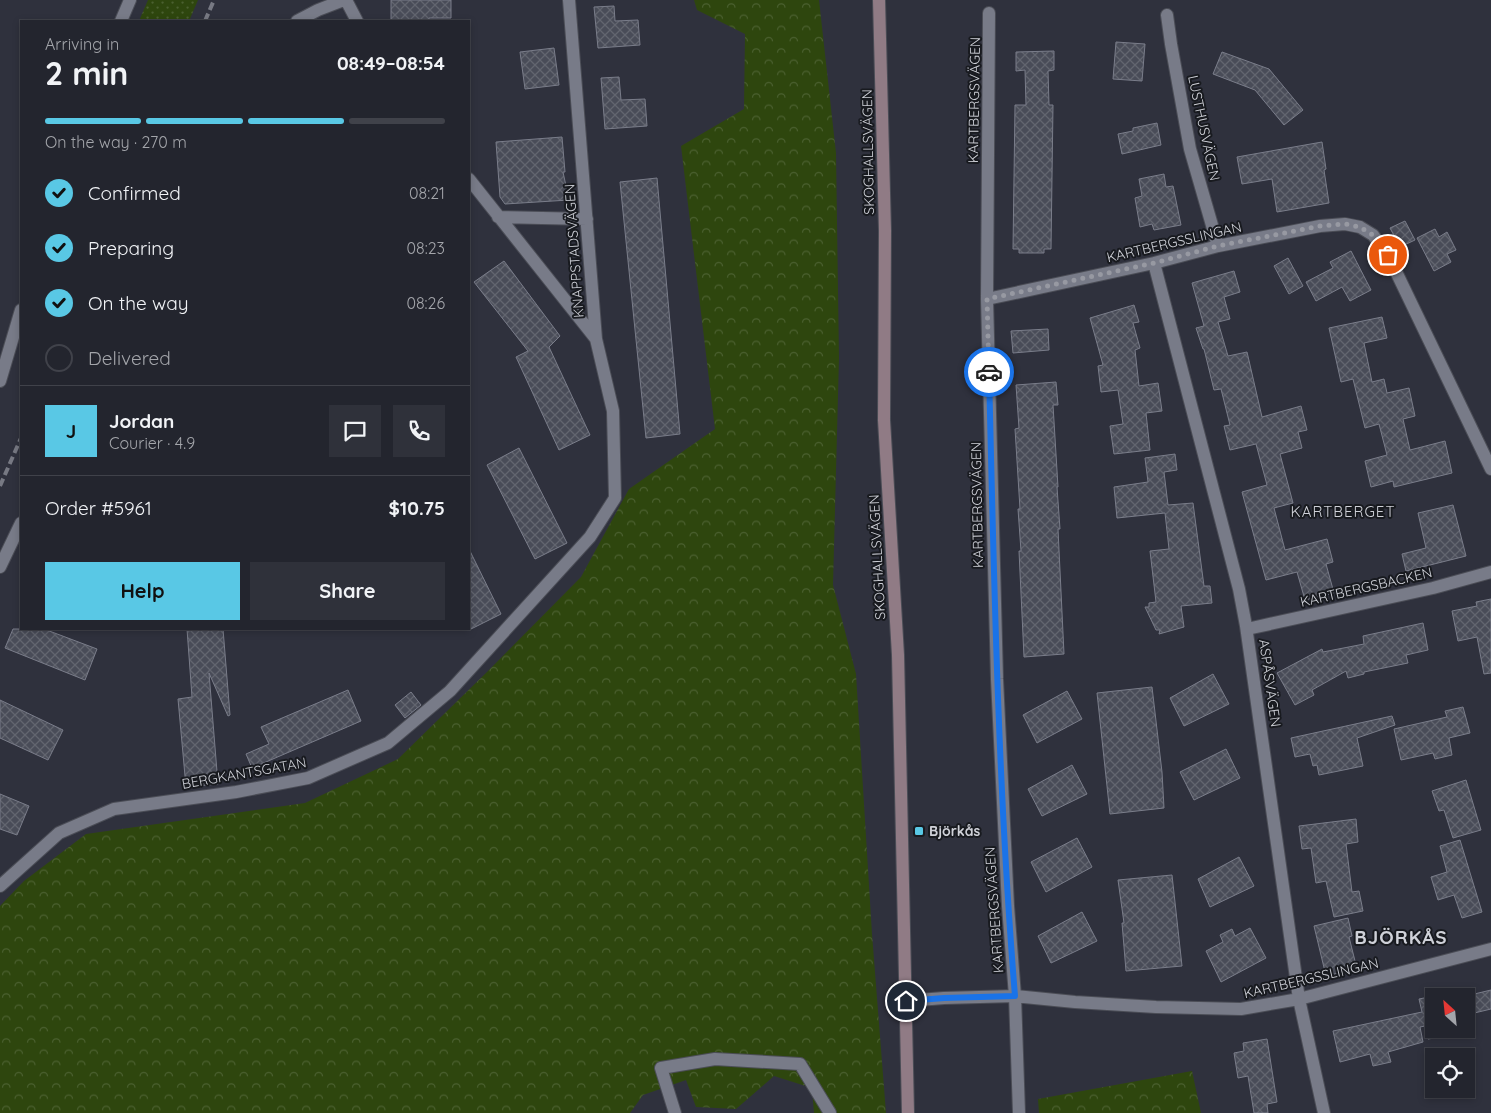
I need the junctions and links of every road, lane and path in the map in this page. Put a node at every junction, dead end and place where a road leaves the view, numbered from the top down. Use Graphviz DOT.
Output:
graph roads {
  1 [pos="130,0"];
  2 [pos="345,0"];
  3 [pos="569,0"];
  4 [pos="879,0"];
  5 [pos="990,14"];
  6 [pos="1167,15"];
  7 [pos="121,20"];
  8 [pos="299,20"];
  9 [pos="356,20"];
  10 [pos="470,180"];
  11 [pos="498,217"];
  12 [pos="587,219"];
  13 [pos="1218,246"];
  14 [pos="1154,263"];
  15 [pos="987,299"];
  16 [pos="20,312"];
  17 [pos="596,339"];
  18 [pos="4,351"];
  19 [pos="0,381"];
  20 [pos="1491,469"];
  21 [pos="615,498"];
  22 [pos="20,525"];
  23 [pos="0,567"];
  24 [pos="1491,572"];
  25 [pos="1247,629"];
  26 [pos="0,886"];
  27 [pos="1491,949"];
  28 [pos="1015,996"];
  29 [pos="1298,999"];
  30 [pos="906,1001"];
  31 [pos="675,1113"];
  32 [pos="830,1113"];
  33 [pos="908,1113"];
  34 [pos="1020,1113"];
  35 [pos="1324,1113"];
  1 -- 7 [label="street"];
  2 -- 8 [label="street"];
  2 -- 9 [label="street"];
  3 -- 12 [label="street, KNAPPSTADSVÄGEN"];
  4 -- 30 [label="main road, SKOGHALLSVÄGEN"];
  5 -- 15 [label="street, KARTBERGSVÄGEN"];
  6 -- 13 [label="street, LUSTHUSVÄGEN"];
  10 -- 11 [label="street"];
  11 -- 12 [label="street"];
  11 -- 17 [label="street"];
  12 -- 17 [label="street, KNAPPSTADSVÄGEN"];
  13 -- 14 [label="street, KARTBERGSSLINGAN"];
  13 -- 20 [label="street, KARTBERGSSLINGAN"];
  14 -- 15 [label="street, KARTBERGSSLINGAN"];
  14 -- 25 [label="street, ASPÅSVÄGEN"];
  15 -- 28 [label="street, KARTBERGSVÄGEN"];
  16 -- 18 [label="street"];
  17 -- 21 [label="street, KNAPPSTADSVÄGEN"];
  18 -- 19 [label="street"];
  21 -- 26 [label="street, BERGKANTSGATAN"];
  22 -- 23 [label="street"];
  24 -- 25 [label="street, KARTBERGSBACKEN"];
  25 -- 29 [label="street, ASPÅSVÄGEN"];
  27 -- 29 [label="street, KARTBERGSSLINGAN"];
  28 -- 29 [label="street, KARTBERGSSLINGAN"];
  28 -- 30 [label="street, KARTBERGSSLINGAN"];
  28 -- 34 [label="street, KARTBERGSVÄGEN"];
  29 -- 35 [label="street, ASPÅSVÄGEN"];
  30 -- 33 [label="main road, SKOGHALLSVÄGEN"];
  31 -- 32 [label="street"];
}
